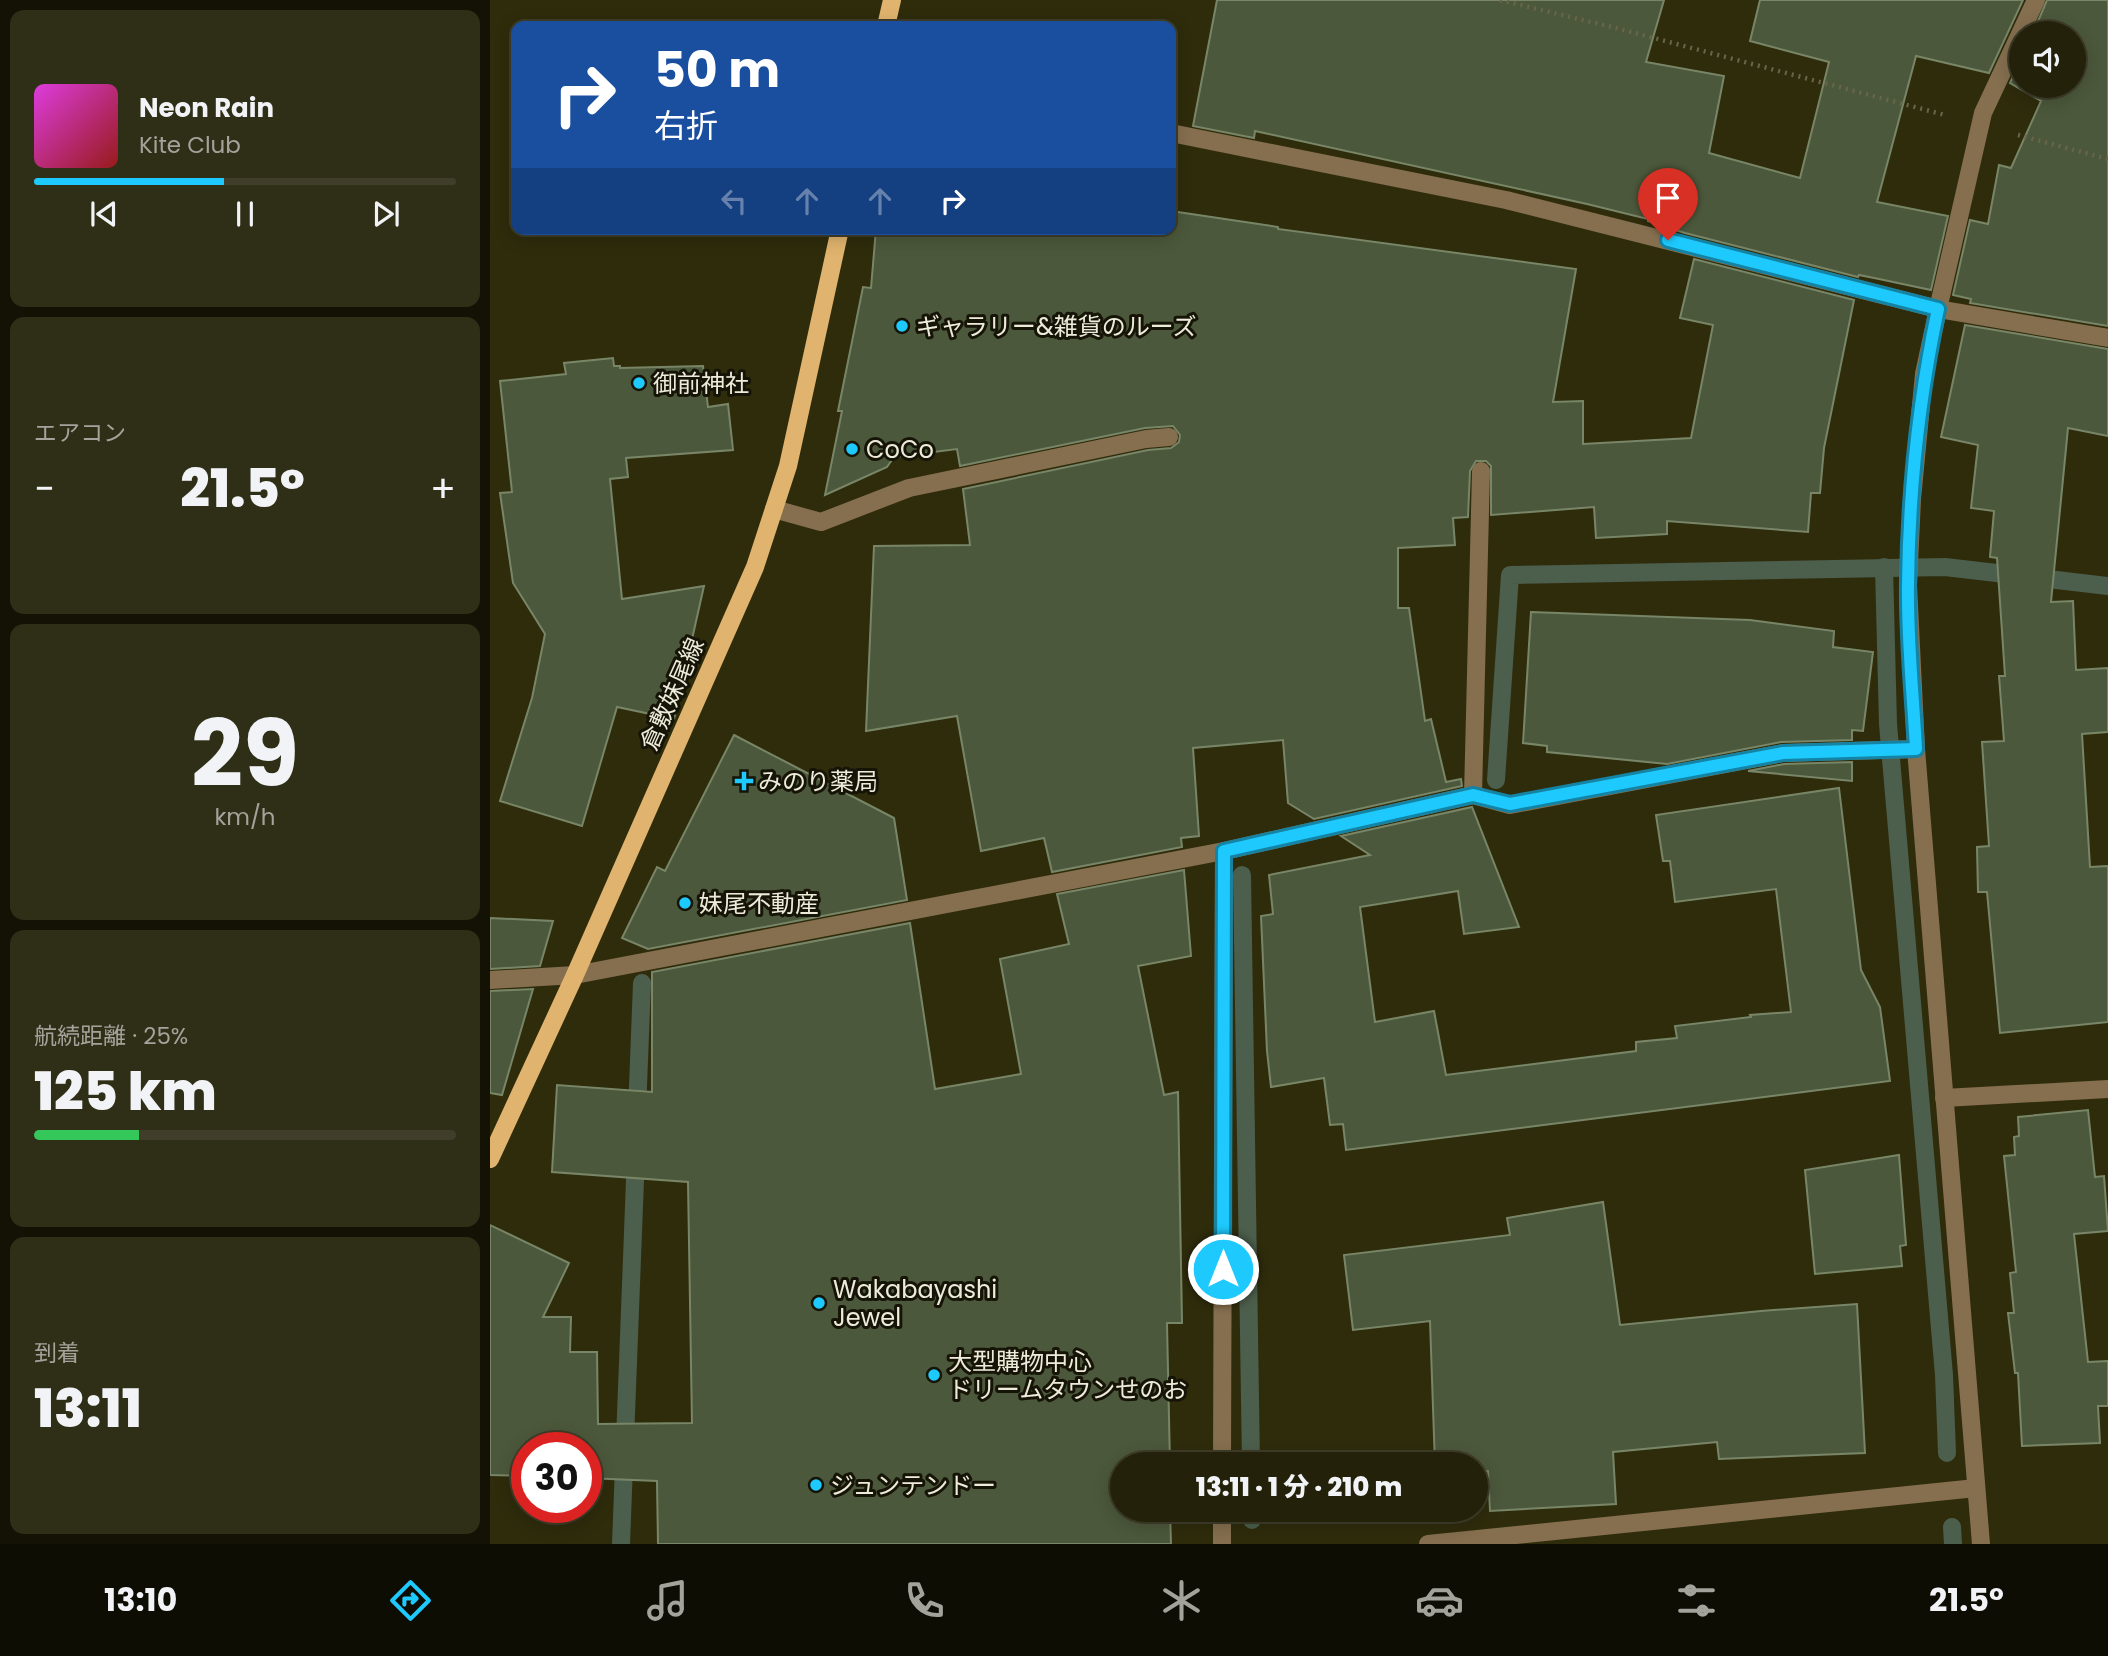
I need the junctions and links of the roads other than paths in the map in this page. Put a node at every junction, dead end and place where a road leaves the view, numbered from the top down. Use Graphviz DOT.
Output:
graph roads {
  1 [pos="892,0"];
  2 [pos="2036,0"];
  3 [pos="887,21"];
  4 [pos="1176,134"];
  5 [pos="839,235"];
  6 [pos="1938,309"];
  7 [pos="2108,338"];
  8 [pos="1169,437"];
  9 [pos="1481,471"];
  10 [pos="774,509"];
  11 [pos="1916,749"];
  12 [pos="1473,795"];
  13 [pos="1224,851"];
  14 [pos="575,975"];
  15 [pos="490,980"];
  16 [pos="2108,1089"];
  17 [pos="1944,1098"];
  18 [pos="490,1159"];
  19 [pos="1222,1452"];
  20 [pos="1976,1488"];
  21 [pos="1222,1522"];
  22 [pos="1222,1544"];
  23 [pos="1428,1544"];
  24 [pos="1980,1544"];
  1 -- 3 [label="main road"];
  2 -- 6 [label="street"];
  4 -- 6 [label="street"];
  5 -- 10 [label="main road, 倉敷妹尾線"];
  6 -- 7 [label="street"];
  6 -- 11 [label="street"];
  8 -- 10 [label="street"];
  9 -- 12 [label="street"];
  10 -- 14 [label="main road, 倉敷妹尾線"];
  11 -- 12 [label="street"];
  11 -- 17 [label="street"];
  12 -- 13 [label="street"];
  13 -- 14 [label="street"];
  13 -- 19 [label="street"];
  14 -- 15 [label="street"];
  14 -- 18 [label="main road, 倉敷妹尾線"];
  16 -- 17 [label="street"];
  17 -- 20 [label="street"];
  20 -- 23 [label="street"];
  20 -- 24 [label="street"];
  21 -- 22 [label="street"];
}
